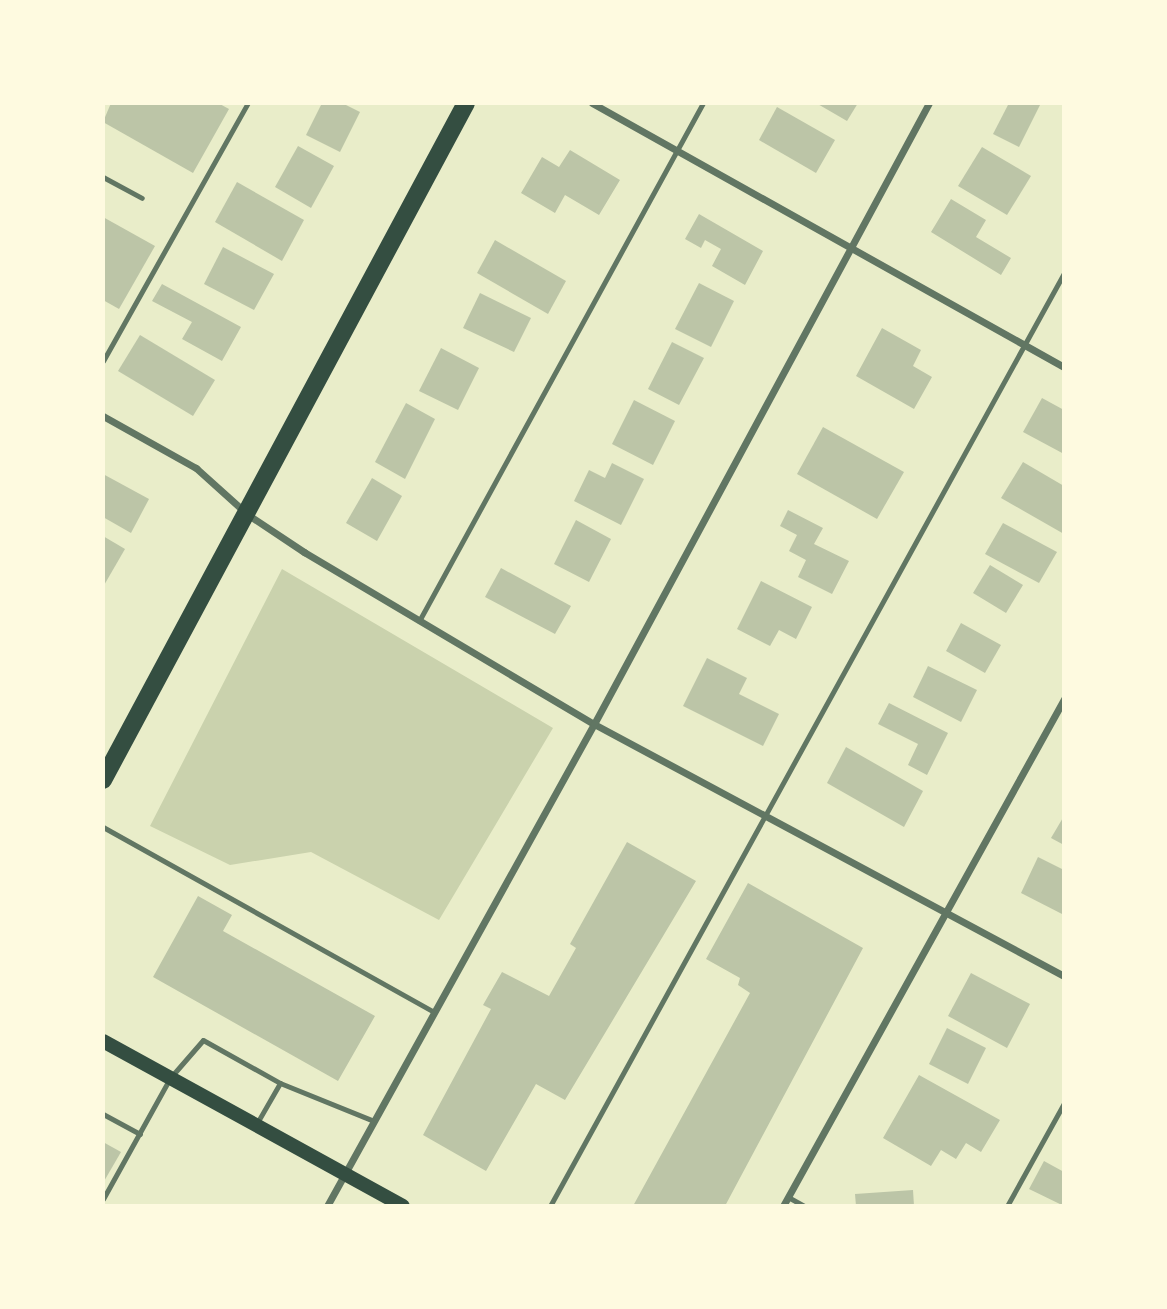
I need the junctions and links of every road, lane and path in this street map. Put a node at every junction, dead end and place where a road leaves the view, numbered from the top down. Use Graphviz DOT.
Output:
graph roads {
  1 [pos="248,103"];
  2 [pos="466,103"];
  3 [pos="592,103"];
  4 [pos="703,103"];
  5 [pos="929,103"];
  6 [pos="677,151"];
  7 [pos="103,177"];
  8 [pos="142,198"];
  9 [pos="849,246"];
  10 [pos="1064,273"];
  11 [pos="1024,345"];
  12 [pos="103,362"];
  13 [pos="1064,367"];
  14 [pos="103,416"];
  15 [pos="247,513"];
  16 [pos="419,621"];
  17 [pos="1064,699"];
  18 [pos="594,724"];
  19 [pos="103,780"];
  20 [pos="765,816"];
  21 [pos="103,827"];
  22 [pos="946,912"];
  23 [pos="1064,976"];
  24 [pos="434,1012"];
  25 [pos="103,1041"];
  26 [pos="170,1078"];
  27 [pos="280,1083"];
  28 [pos="1064,1103"];
  29 [pos="103,1114"];
  30 [pos="374,1121"];
  31 [pos="256,1125"];
  32 [pos="139,1134"];
  33 [pos="345,1174"];
  34 [pos="788,1197"];
  35 [pos="103,1199"];
  36 [pos="327,1206"];
  37 [pos="403,1206"];
  38 [pos="550,1206"];
  39 [pos="783,1206"];
  40 [pos="804,1206"];
  41 [pos="1007,1206"];
  1 -- 12 [label="lane"];
  2 -- 15 [label="main road"];
  3 -- 6 [label="street"];
  4 -- 6 [label="lane"];
  5 -- 9 [label="street"];
  6 -- 9 [label="street"];
  6 -- 16 [label="lane"];
  7 -- 8 [label="lane"];
  9 -- 11 [label="street"];
  9 -- 18 [label="street"];
  10 -- 11 [label="lane"];
  11 -- 13 [label="street"];
  11 -- 20 [label="lane"];
  14 -- 15 [label="street"];
  15 -- 16 [label="street"];
  15 -- 19 [label="main road"];
  16 -- 18 [label="street"];
  17 -- 22 [label="street"];
  18 -- 20 [label="street"];
  18 -- 24 [label="street"];
  20 -- 22 [label="street"];
  20 -- 38 [label="lane"];
  21 -- 24 [label="lane"];
  22 -- 23 [label="street"];
  22 -- 34 [label="street"];
  24 -- 30 [label="street"];
  25 -- 26 [label="main road"];
  26 -- 27 [label="lane"];
  26 -- 31 [label="main road"];
  26 -- 32 [label="lane"];
  27 -- 30 [label="lane"];
  27 -- 31 [label="lane"];
  28 -- 41 [label="lane"];
  29 -- 32 [label="lane"];
  30 -- 33 [label="street"];
  31 -- 33 [label="main road"];
  32 -- 35 [label="lane"];
  33 -- 36 [label="street"];
  33 -- 37 [label="main road"];
  34 -- 39 [label="street"];
  34 -- 40 [label="lane"];
}
